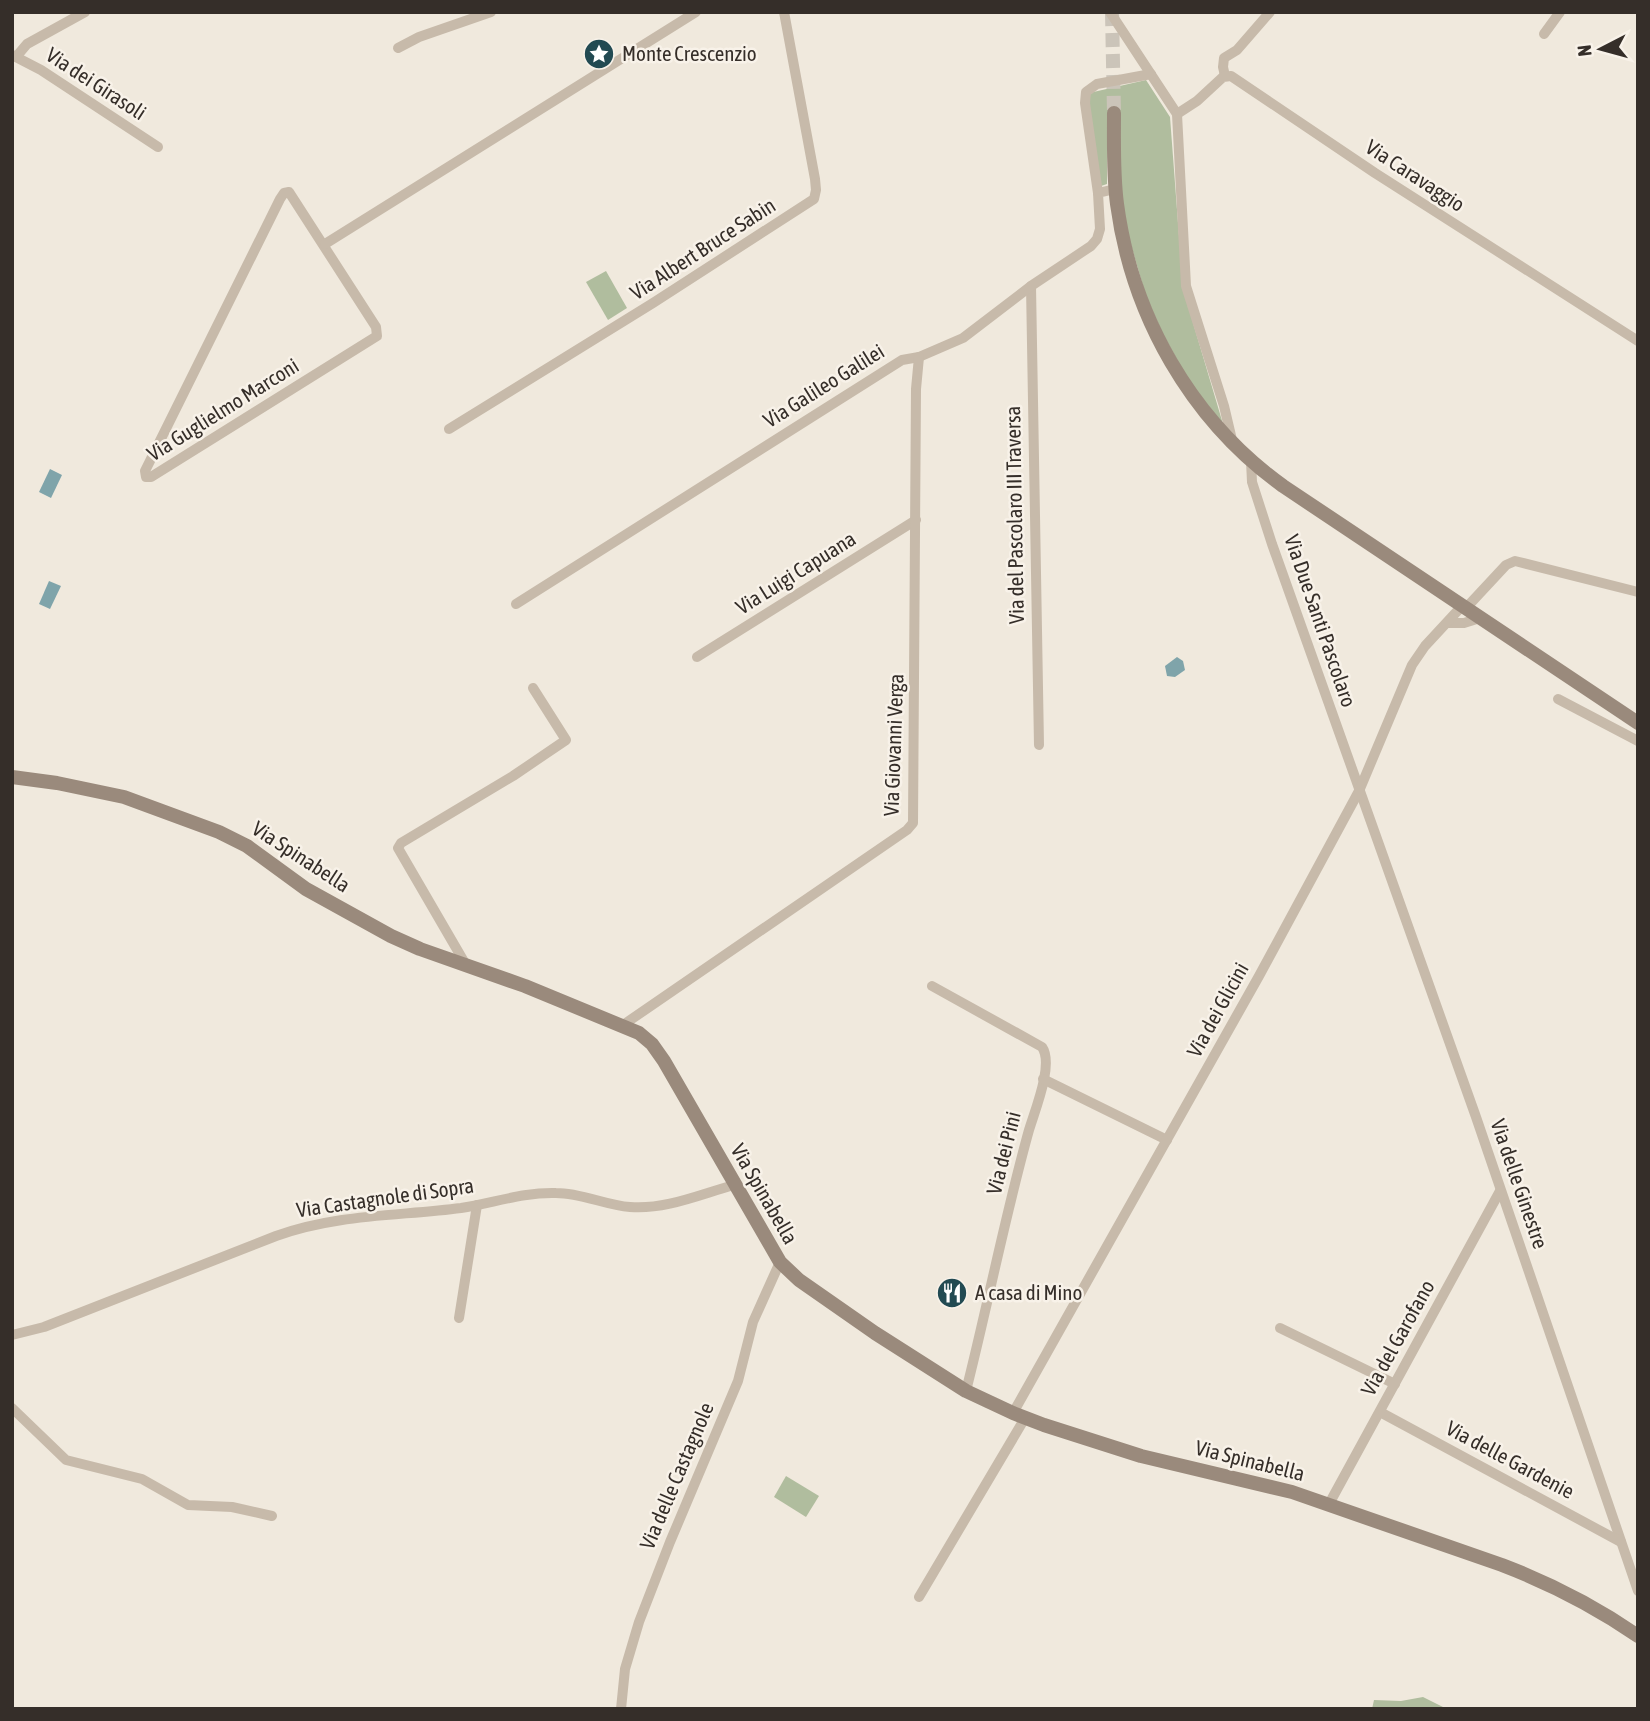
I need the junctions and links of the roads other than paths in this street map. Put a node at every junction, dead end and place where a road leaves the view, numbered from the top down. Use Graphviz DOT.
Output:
graph roads {
  1 [pos="85,12"];
  2 [pos="491,12"];
  3 [pos="696,12"];
  4 [pos="784,12"];
  5 [pos="1110,12"];
  6 [pos="1270,12"];
  7 [pos="1560,12"];
  8 [pos="1544,34"];
  9 [pos="398,48"];
  10 [pos="14,56"];
  11 [pos="1151,74"];
  12 [pos="1225,76"];
  13 [pos="1114,113"];
  14 [pos="1177,114"];
  15 [pos="158,147"];
  16 [pos="1115,189"];
  17 [pos="1098,193"];
  18 [pos="324,244"];
  19 [pos="1031,286"];
  20 [pos="1638,341"];
  21 [pos="919,357"];
  22 [pos="449,429"];
  23 [pos="1232,444"];
  24 [pos="1251,461"];
  25 [pos="916,520"];
  26 [pos="1638,592"];
  27 [pos="516,604"];
  28 [pos="1464,607"];
  29 [pos="1480,618"];
  30 [pos="1447,623"];
  31 [pos="697,657"];
  32 [pos="533,688"];
  33 [pos="1558,699"];
  34 [pos="1638,723"];
  35 [pos="1638,741"];
  36 [pos="1039,745"];
  37 [pos="12,777"];
  38 [pos="1359,791"];
  39 [pos="467,965"];
  40 [pos="932,986"];
  41 [pos="623,1025"];
  42 [pos="1043,1079"];
  43 [pos="1167,1139"];
  44 [pos="734,1185"];
  45 [pos="1500,1191"];
  46 [pos="477,1205"];
  47 [pos="780,1262"];
  48 [pos="459,1318"];
  49 [pos="1280,1328"];
  50 [pos="12,1335"];
  51 [pos="1395,1384"];
  52 [pos="966,1391"];
  53 [pos="12,1408"];
  54 [pos="1380,1412"];
  55 [pos="1019,1415"];
  56 [pos="1329,1504"];
  57 [pos="272,1516"];
  58 [pos="1621,1542"];
  59 [pos="1638,1591"];
  60 [pos="919,1597"];
  61 [pos="1638,1636"];
  62 [pos="621,1709"];
  1 -- 10 [label="street"];
  2 -- 9 [label="street"];
  3 -- 18 [label="street"];
  4 -- 22 [label="street, Via Albert Bruce Sabin"];
  5 -- 11 [label="street"];
  6 -- 12 [label="street"];
  7 -- 8 [label="street"];
  10 -- 15 [label="street, Via dei Girasoli"];
  11 -- 14 [label="street"];
  11 -- 17 [label="street"];
  12 -- 14 [label="street"];
  12 -- 20 [label="street, Via Caravaggio"];
  13 -- 16 [label="street"];
  14 -- 23 [label="street"];
  16 -- 17 [label="street"];
  16 -- 23 [label="street"];
  17 -- 19 [label="street, Via Galileo Galilei"];
  18 -- 18 [label="street, Via Guglielmo Marconi"];
  19 -- 21 [label="street, Via Galileo Galilei"];
  19 -- 36 [label="street, Via del Pascolaro III Traversa"];
  21 -- 25 [label="street, Via Giovanni Verga"];
  21 -- 27 [label="street, Via Galileo Galilei"];
  23 -- 24 [label="street"];
  24 -- 28 [label="street"];
  24 -- 38 [label="street, Via Due Santi Pascolaro"];
  25 -- 31 [label="street, Via Luigi Capuana"];
  25 -- 41 [label="street, Via Giovanni Verga"];
  26 -- 28 [label="street, Via dei Glicini"];
  28 -- 29 [label="street"];
  28 -- 30 [label="street, Via dei Glicini"];
  29 -- 30 [label="street"];
  29 -- 34 [label="street"];
  30 -- 38 [label="street, Via dei Glicini"];
  32 -- 39 [label="street"];
  33 -- 35 [label="street"];
  37 -- 39 [label="street, Via Spinabella"];
  38 -- 43 [label="street, Via dei Glicini"];
  38 -- 45 [label="street, Via delle Ginestre"];
  39 -- 41 [label="street, Via Spinabella"];
  40 -- 42 [label="street, Via dei Pini"];
  41 -- 44 [label="street, Via Spinabella"];
  42 -- 43 [label="street"];
  42 -- 52 [label="street, Via dei Pini"];
  43 -- 55 [label="street, Via dei Glicini"];
  44 -- 46 [label="street, Via Castagnole di Sopra"];
  44 -- 47 [label="street, Via Spinabella"];
  45 -- 51 [label="street, Via del Garofano"];
  45 -- 58 [label="street, Via delle Ginestre"];
  46 -- 48 [label="street"];
  46 -- 50 [label="street, Via Castagnole di Sopra"];
  47 -- 52 [label="street, Via Spinabella"];
  47 -- 62 [label="street, Via delle Castagnole"];
  49 -- 51 [label="street"];
  51 -- 54 [label="street, Via del Garofano"];
  52 -- 55 [label="street, Via Spinabella"];
  53 -- 57 [label="street"];
  54 -- 56 [label="street, Via del Garofano"];
  54 -- 58 [label="street, Via delle Gardenie"];
  55 -- 56 [label="street, Via Spinabella"];
  55 -- 60 [label="street, Via dei Glicini"];
  56 -- 61 [label="street, Via Spinabella"];
  58 -- 59 [label="street, Via delle Ginestre"];
}
